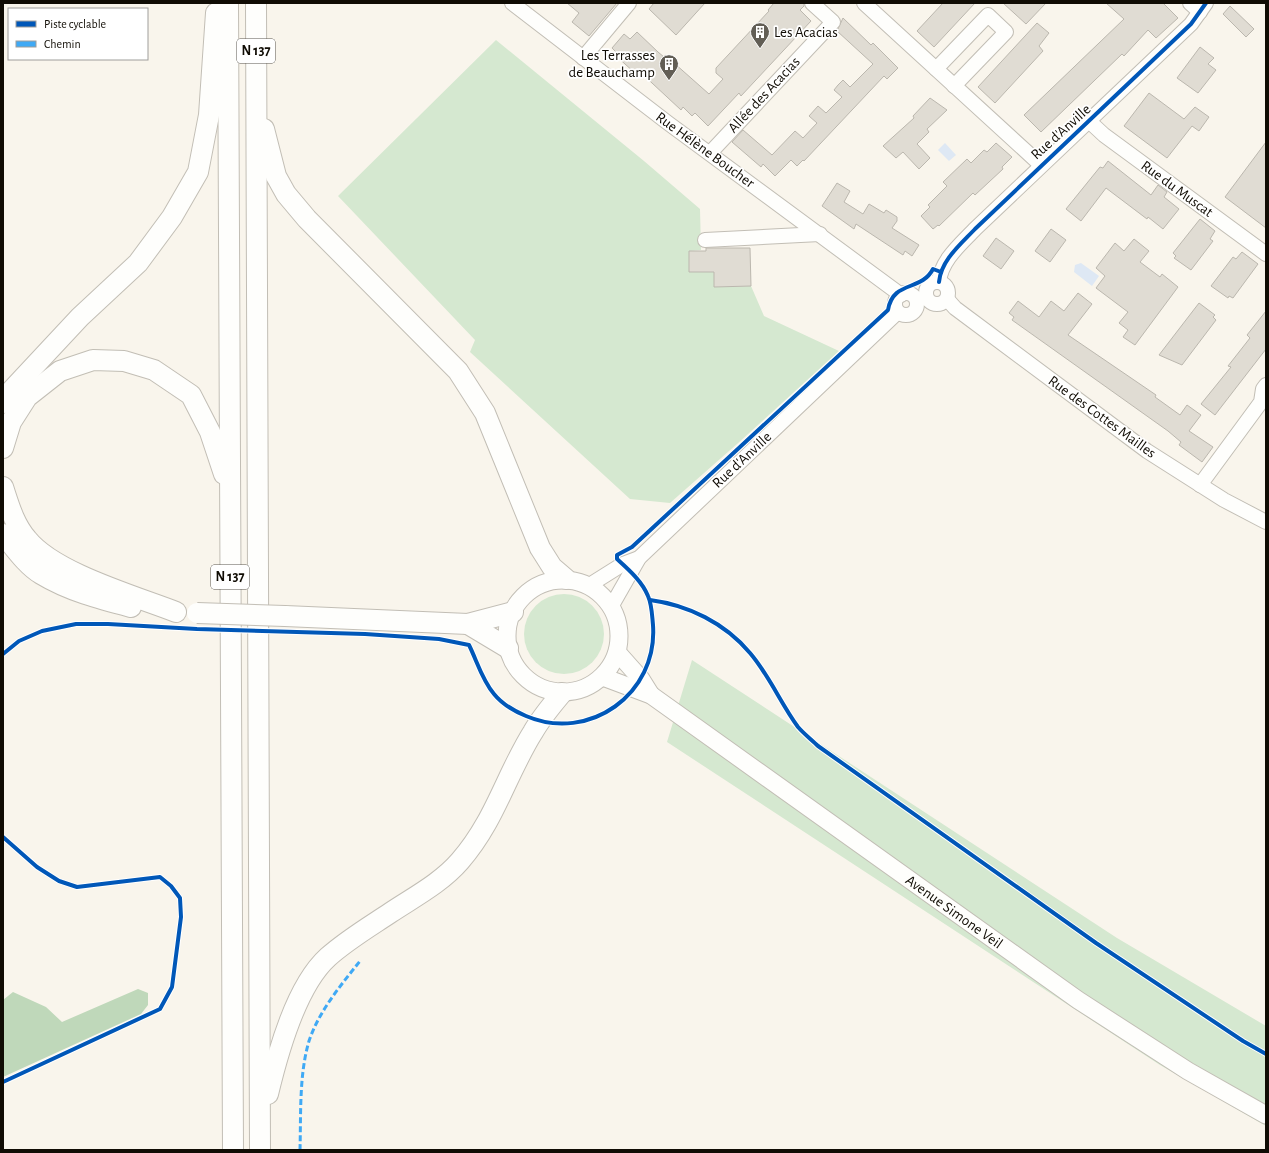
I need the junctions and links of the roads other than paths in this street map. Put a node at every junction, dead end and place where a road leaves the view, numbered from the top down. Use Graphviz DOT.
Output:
graph roads {
  1 [pos="216,3"];
  2 [pos="228,3"];
  3 [pos="256,3"];
  4 [pos="512,3"];
  5 [pos="629,3"];
  6 [pos="812,3"];
  7 [pos="864,3"];
  8 [pos="1199,6"];
  9 [pos="583,58"];
  10 [pos="936,69"];
  11 [pos="954,86"];
  12 [pos="256,100"];
  13 [pos="1090,122"];
  14 [pos="710,153"];
  15 [pos="1041,165"];
  16 [pos="820,234"];
  17 [pos="705,240"];
  18 [pos="1266,254"];
  19 [pos="933,285"];
  20 [pos="906,295"];
  21 [pos="947,299"];
  22 [pos="931,303"];
  23 [pos="915,310"];
  24 [pos="898,312"];
  25 [pos="1266,385"];
  26 [pos="3,403"];
  27 [pos="3,448"];
  28 [pos="1200,485"];
  29 [pos="3,487"];
  30 [pos="230,492"];
  31 [pos="1266,522"];
  32 [pos="3,534"];
  33 [pos="639,558"];
  34 [pos="566,579"];
  35 [pos="588,586"];
  36 [pos="611,607"];
  37 [pos="176,612"];
  38 [pos="513,612"];
  39 [pos="468,624"];
  40 [pos="508,648"];
  41 [pos="617,652"];
  42 [pos="602,677"];
  43 [pos="562,693"];
  44 [pos="651,696"];
  45 [pos="1266,1115"];
  46 [pos="260,1123"];
  47 [pos="233,1150"];
  48 [pos="260,1150"];
  1 -- 26 [label="highway"];
  2 -- 30 [label="highway, N 137"];
  3 -- 12 [label="highway, N 137"];
  4 -- 9 [label="street, Rue Hélène Boucher"];
  5 -- 9 [label="street"];
  6 -- 14 [label="street, Allée des Acacias"];
  7 -- 10 [label="street"];
  8 -- 13 [label="street, Rue d'Anville"];
  9 -- 14 [label="street, Rue Hélène Boucher"];
  10 -- 11 [label="street"];
  10 -- 11 [label="street"];
  11 -- 15 [label="street"];
  12 -- 34 [label="highway"];
  12 -- 46 [label="highway, N 137"];
  13 -- 15 [label="street, Rue d'Anville"];
  13 -- 18 [label="street, Rue du Muscat"];
  14 -- 16 [label="street, Rue Hélène Boucher"];
  15 -- 19 [label="street, Rue d'Anville"];
  16 -- 17 [label="street"];
  16 -- 20 [label="street, Rue Hélène Boucher"];
  19 -- 20 [label="street"];
  19 -- 21 [label="street"];
  19 -- 22 [label="street"];
  20 -- 23 [label="street"];
  20 -- 24 [label="street"];
  21 -- 22 [label="street"];
  21 -- 28 [label="street, Rue des Cottes Mailles"];
  22 -- 23 [label="street"];
  23 -- 24 [label="street"];
  24 -- 33 [label="street, Rue d'Anville"];
  25 -- 28 [label="street"];
  27 -- 30 [label="highway"];
  28 -- 31 [label="street, Rue des Cottes Mailles"];
  29 -- 37 [label="highway"];
  30 -- 47 [label="highway, N 137"];
  32 -- 37 [label="highway"];
  33 -- 35 [label="street, Rue d'Anville"];
  33 -- 36 [label="street, Rue d'Anville"];
  34 -- 35 [label="main road"];
  34 -- 38 [label="main road"];
  35 -- 36 [label="main road"];
  36 -- 41 [label="main road"];
  37 -- 39 [label="highway, bridge"];
  38 -- 39 [label="highway"];
  38 -- 40 [label="main road"];
  39 -- 40 [label="highway"];
  40 -- 43 [label="main road"];
  41 -- 42 [label="main road"];
  41 -- 44 [label="main road, Avenue Simone Veil"];
  42 -- 43 [label="main road"];
  42 -- 44 [label="main road, Avenue Simone Veil"];
  43 -- 46 [label="highway"];
  44 -- 45 [label="main road, Avenue Simone Veil"];
  46 -- 48 [label="highway, N 137"];
}
